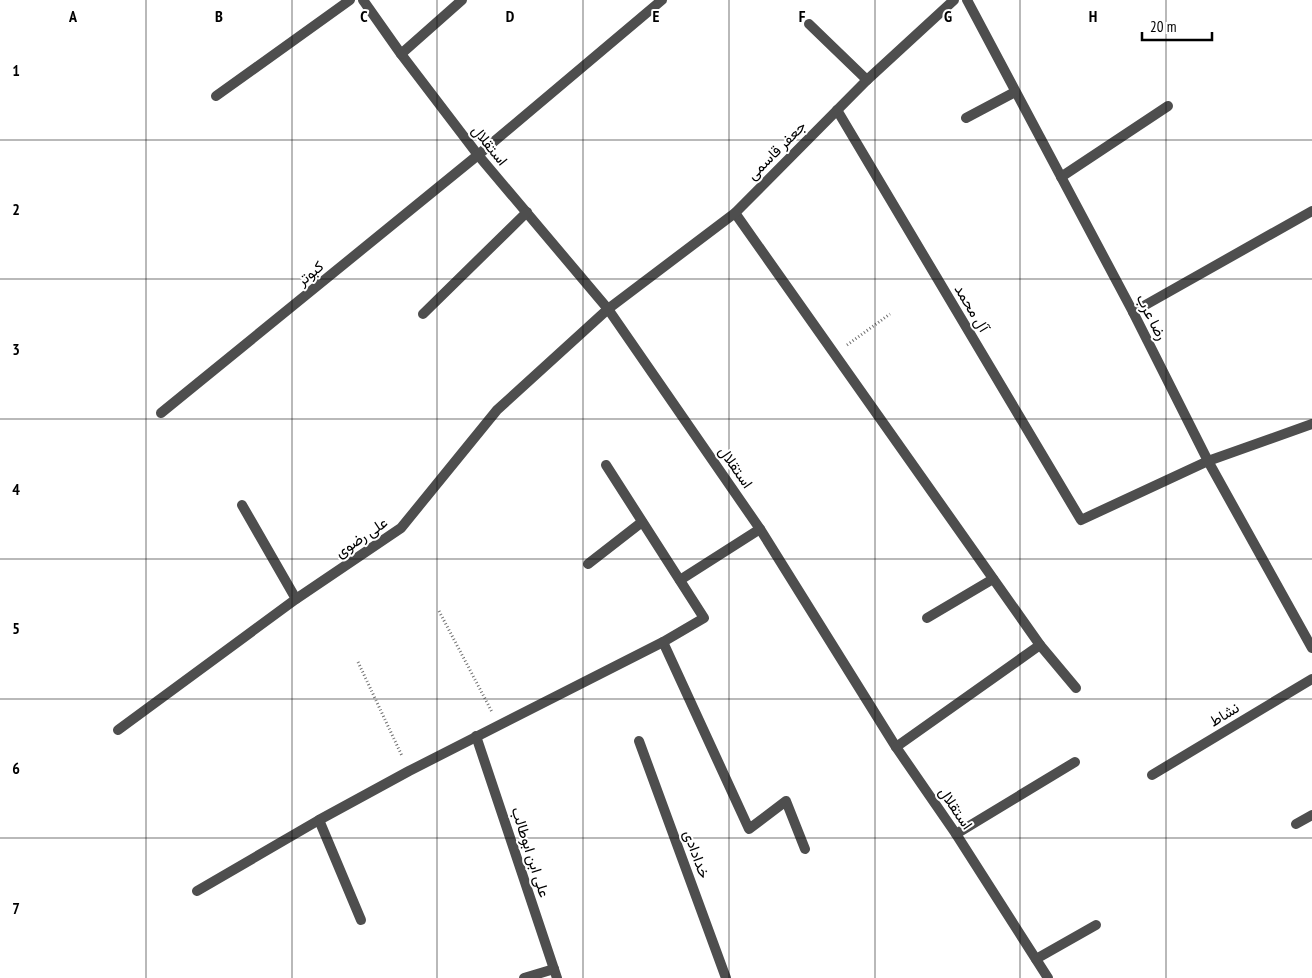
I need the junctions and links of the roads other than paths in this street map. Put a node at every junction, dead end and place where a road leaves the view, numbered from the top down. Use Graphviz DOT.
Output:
graph roads {
  1 [pos="350,0"];
  2 [pos="363,0"];
  3 [pos="462,0"];
  4 [pos="662,0"];
  5 [pos="954,0"];
  6 [pos="967,0"];
  7 [pos="809,24"];
  8 [pos="401,54"];
  9 [pos="867,80"];
  10 [pos="1016,92"];
  11 [pos="216,96"];
  12 [pos="1168,106"];
  13 [pos="837,110"];
  14 [pos="966,118"];
  15 [pos="478,155"];
  16 [pos="1061,178"];
  17 [pos="1312,210"];
  18 [pos="527,212"];
  19 [pos="735,213"];
  20 [pos="608,309"];
  21 [pos="1133,312"];
  22 [pos="423,314"];
  23 [pos="161,414"];
  24 [pos="1312,424"];
  25 [pos="1208,461"];
  26 [pos="606,466"];
  27 [pos="242,505"];
  28 [pos="642,522"];
  29 [pos="760,529"];
  30 [pos="588,564"];
  31 [pos="993,579"];
  32 [pos="680,580"];
  33 [pos="296,599"];
  34 [pos="927,618"];
  35 [pos="1308,632"];
  36 [pos="663,642"];
  37 [pos="1040,645"];
  38 [pos="1312,648"];
  39 [pos="1312,678"];
  40 [pos="1076,688"];
  41 [pos="118,730"];
  42 [pos="476,736"];
  43 [pos="639,741"];
  44 [pos="896,747"];
  45 [pos="1075,762"];
  46 [pos="1152,775"];
  47 [pos="1312,815"];
  48 [pos="319,820"];
  49 [pos="1296,824"];
  50 [pos="956,834"];
  51 [pos="805,848"];
  52 [pos="197,891"];
  53 [pos="361,920"];
  54 [pos="1096,925"];
  55 [pos="1036,959"];
  56 [pos="555,973"];
  57 [pos="524,978"];
  58 [pos="726,978"];
  59 [pos="1048,978"];
  1 -- 11 [label="street"];
  2 -- 8 [label="street, استقلال"];
  3 -- 8 [label="street"];
  4 -- 15 [label="street, کبوتر"];
  5 -- 9 [label="street, جعفر قاسمی"];
  6 -- 10 [label="street, رضا عرب"];
  7 -- 9 [label="street"];
  8 -- 15 [label="street, استقلال"];
  9 -- 13 [label="street, جعفر قاسمی"];
  10 -- 14 [label="street"];
  10 -- 16 [label="street, رضا عرب"];
  12 -- 16 [label="street"];
  13 -- 19 [label="street, جعفر قاسمی"];
  13 -- 25 [label="street, آل محمد"];
  15 -- 18 [label="street, استقلال"];
  15 -- 23 [label="street, کبوتر"];
  16 -- 21 [label="street, رضا عرب"];
  17 -- 21 [label="street"];
  18 -- 20 [label="street, استقلال"];
  18 -- 22 [label="street"];
  19 -- 20 [label="street, جعفر قاسمی"];
  19 -- 31 [label="street"];
  20 -- 29 [label="street, استقلال"];
  20 -- 33 [label="street, علی رضوی"];
  21 -- 25 [label="street, رضا عرب"];
  24 -- 25 [label="street"];
  25 -- 35 [label="street, رضا عرب"];
  26 -- 28 [label="street"];
  27 -- 33 [label="street"];
  28 -- 30 [label="street"];
  28 -- 32 [label="street"];
  29 -- 32 [label="street"];
  29 -- 44 [label="street, استقلال"];
  31 -- 34 [label="street"];
  31 -- 37 [label="street"];
  32 -- 36 [label="street"];
  33 -- 41 [label="street, علی رضوی"];
  35 -- 38 [label="street, رضا عرب"];
  36 -- 42 [label="street"];
  36 -- 51 [label="street"];
  37 -- 40 [label="street"];
  37 -- 44 [label="street"];
  39 -- 46 [label="street, نشاط"];
  42 -- 48 [label="street"];
  42 -- 56 [label="street, علی ابن ابوطالب"];
  43 -- 58 [label="street, خدادادی"];
  44 -- 50 [label="street, استقلال"];
  45 -- 50 [label="street"];
  47 -- 49 [label="street"];
  48 -- 52 [label="street"];
  48 -- 53 [label="street"];
  50 -- 55 [label="street, استقلال"];
  54 -- 55 [label="street"];
  55 -- 59 [label="street, استقلال"];
  56 -- 57 [label="street"];
}
